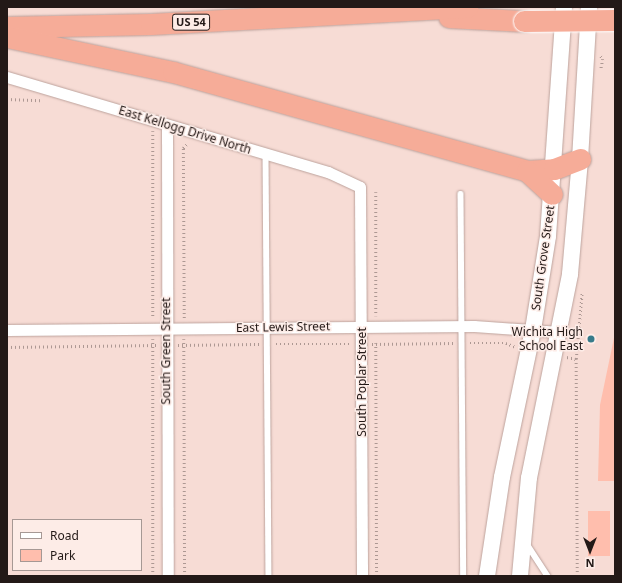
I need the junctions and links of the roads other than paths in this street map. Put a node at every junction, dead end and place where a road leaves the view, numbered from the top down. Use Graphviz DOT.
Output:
graph roads {
  1 [pos="468,7"];
  2 [pos="564,7"];
  3 [pos="589,7"];
  4 [pos="375,13"];
  5 [pos="615,20"];
  6 [pos="7,27"];
  7 [pos="7,37"];
  8 [pos="7,77"];
  9 [pos="166,125"];
  10 [pos="266,154"];
  11 [pos="580,159"];
  12 [pos="554,169"];
  13 [pos="527,171"];
  14 [pos="360,187"];
  15 [pos="461,194"];
  16 [pos="552,194"];
  17 [pos="461,326"];
  18 [pos="362,327"];
  19 [pos="166,328"];
  20 [pos="267,328"];
  21 [pos="7,330"];
  22 [pos="533,330"];
  23 [pos="559,332"];
  24 [pos="523,534"];
  25 [pos="168,576"];
  26 [pos="269,576"];
  27 [pos="362,576"];
  28 [pos="464,576"];
  29 [pos="487,576"];
  30 [pos="520,576"];
  31 [pos="548,576"];
  1 -- 4 [label="highway, US 54"];
  2 -- 12 [label="street, South Grove Street"];
  3 -- 11 [label="street"];
  4 -- 5 [label="highway, bridge"];
  4 -- 6 [label="highway, US 54"];
  7 -- 13 [label="highway"];
  8 -- 9 [label="street, East Kellogg Drive North"];
  9 -- 10 [label="street, East Kellogg Drive North"];
  9 -- 19 [label="street, South Green Street"];
  10 -- 14 [label="street, East Kellogg Drive North"];
  10 -- 20 [label="lane"];
  11 -- 12 [label="highway"];
  11 -- 23 [label="street"];
  12 -- 13 [label="highway"];
  12 -- 16 [label="street, South Grove Street"];
  13 -- 16 [label="highway"];
  14 -- 18 [label="street, South Poplar Street"];
  15 -- 17 [label="lane"];
  16 -- 22 [label="street, South Grove Street"];
  17 -- 18 [label="street, East Lewis Street"];
  17 -- 22 [label="street, East Lewis Street"];
  17 -- 28 [label="lane"];
  18 -- 20 [label="street, East Lewis Street"];
  18 -- 27 [label="street, South Poplar Street"];
  19 -- 20 [label="street, East Lewis Street"];
  19 -- 21 [label="street, East Lewis Street"];
  19 -- 25 [label="street, South Green Street"];
  20 -- 26 [label="lane"];
  22 -- 23 [label="street, East Lewis Street"];
  22 -- 29 [label="street, South Grove Street"];
  23 -- 24 [label="street"];
  24 -- 30 [label="street"];
  24 -- 31 [label="lane"];
}
